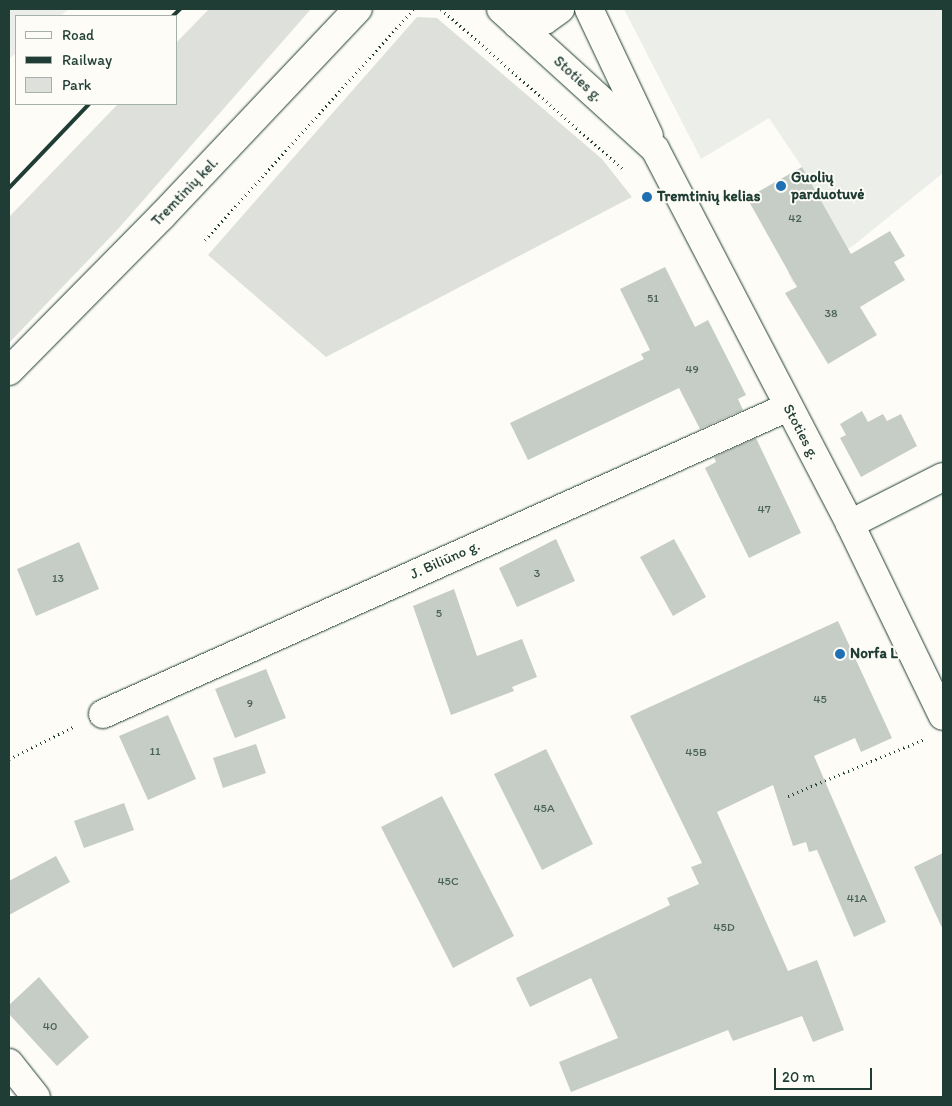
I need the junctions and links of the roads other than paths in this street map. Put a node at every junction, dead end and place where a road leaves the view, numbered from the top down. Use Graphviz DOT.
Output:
graph roads {
  1 [pos="358,9"];
  2 [pos="560,9"];
  3 [pos="589,9"];
  4 [pos="509,16"];
  5 [pos="655,149"];
  6 [pos="9,371"];
  7 [pos="788,407"];
  8 [pos="943,477"];
  9 [pos="850,524"];
  10 [pos="103,714"];
  11 [pos="939,726"];
  12 [pos="9,1063"];
  13 [pos="36,1097"];
  1 -- 6 [label="street, Tremtinių kel."];
  2 -- 4 [label="street"];
  3 -- 5 [label="street, Stoties g."];
  4 -- 5 [label="street, Stoties g."];
  5 -- 7 [label="street, Stoties g."];
  7 -- 9 [label="street, Stoties g."];
  7 -- 10 [label="street, J. Biliūno g."];
  8 -- 9 [label="street"];
  9 -- 11 [label="street, Stoties g."];
  12 -- 13 [label="street"];
}
